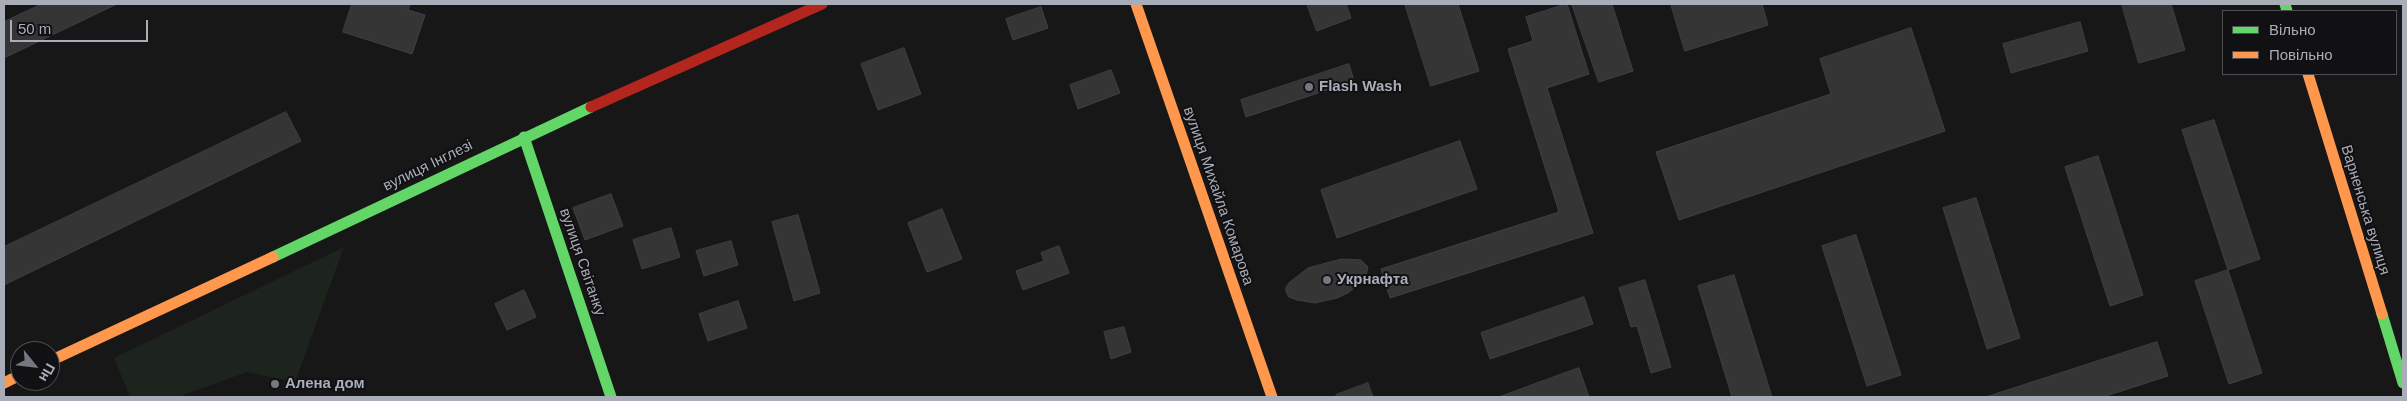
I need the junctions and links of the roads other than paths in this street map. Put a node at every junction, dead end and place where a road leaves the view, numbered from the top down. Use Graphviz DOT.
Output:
graph roads {
  1 [pos="822,4"];
  2 [pos="1136,4"];
  3 [pos="2308,75"];
  4 [pos="524,137"];
  5 [pos="60,356"];
  6 [pos="2403,384"];
  7 [pos="611,397"];
  8 [pos="1272,397"];
  1 -- 4 [label="main road, вулиця Інглезі"];
  2 -- 8 [label="main road, вулиця Михайла Комарова"];
  3 -- 6 [label="main road, Варненська вулиця"];
  4 -- 5 [label="main road, вулиця Інглезі"];
  4 -- 7 [label="main road, вулиця Світанку"];
}
